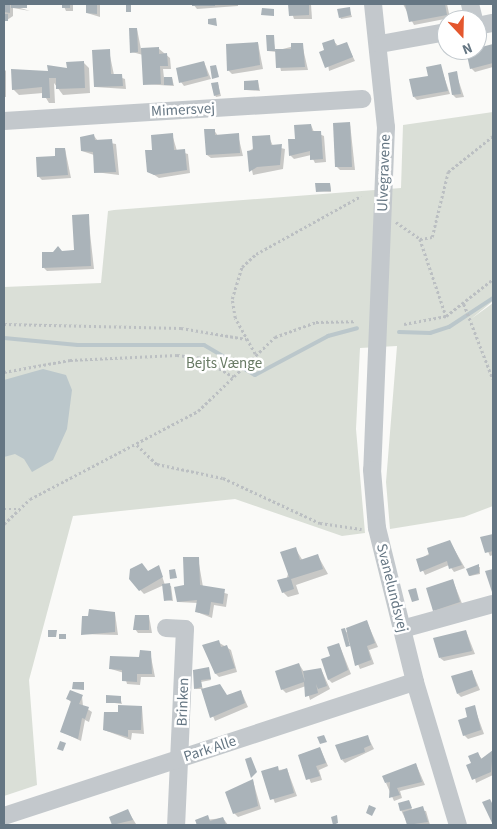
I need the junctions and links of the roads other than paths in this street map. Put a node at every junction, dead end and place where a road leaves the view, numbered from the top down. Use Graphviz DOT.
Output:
graph roads {
  1 [pos="373,4"];
  2 [pos="437,34"];
  3 [pos="380,44"];
  4 [pos="362,99"];
  5 [pos="4,120"];
  6 [pos="376,344"];
  7 [pos="493,604"];
  8 [pos="166,628"];
  9 [pos="402,629"];
  10 [pos="415,682"];
  11 [pos="181,759"];
  12 [pos="4,816"];
  13 [pos="176,825"];
  14 [pos="458,825"];
  1 -- 3 [label="street, Ulvegravene"];
  2 -- 3 [label="street"];
  3 -- 6 [label="street, Ulvegravene"];
  4 -- 5 [label="street, Mimersvej"];
  6 -- 9 [label="street, Svanelundsvej"];
  7 -- 9 [label="street"];
  8 -- 11 [label="street, Brinken"];
  9 -- 10 [label="street, Svanelundsvej"];
  10 -- 11 [label="street, Park Alle"];
  10 -- 14 [label="street, Svanelundsvej"];
  11 -- 12 [label="street, Park Alle"];
  11 -- 13 [label="street, Brinken"];
}
